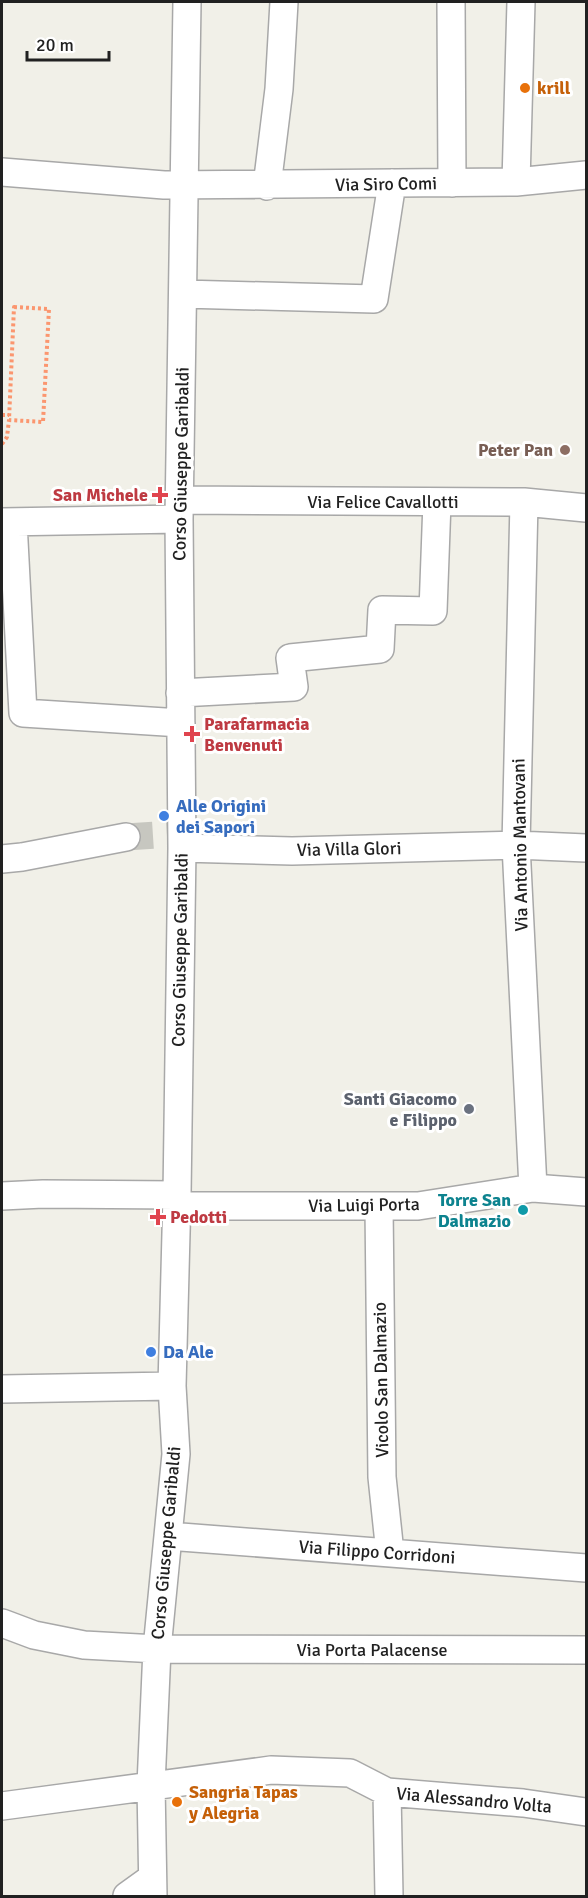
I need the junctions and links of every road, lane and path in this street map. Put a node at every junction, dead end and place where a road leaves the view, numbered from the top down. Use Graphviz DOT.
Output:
graph roads {
  1 [pos="187,2"];
  2 [pos="284,2"];
  3 [pos="451,2"];
  4 [pos="521,2"];
  5 [pos="2,172"];
  6 [pos="586,175"];
  7 [pos="516,182"];
  8 [pos="392,183"];
  9 [pos="452,183"];
  10 [pos="186,185"];
  11 [pos="267,186"];
  12 [pos="183,294"];
  13 [pos="2,415"];
  14 [pos="9,418"];
  15 [pos="2,444"];
  16 [pos="437,502"];
  17 [pos="524,502"];
  18 [pos="586,508"];
  19 [pos="180,509"];
  20 [pos="8,522"];
  21 [pos="180,693"];
  22 [pos="181,723"];
  23 [pos="126,837"];
  24 [pos="179,839"];
  25 [pos="516,845"];
  26 [pos="586,848"];
  27 [pos="2,859"];
  28 [pos="533,1188"];
  29 [pos="586,1192"];
  30 [pos="2,1196"];
  31 [pos="177,1200"];
  32 [pos="379,1206"];
  33 [pos="172,1386"];
  34 [pos="2,1389"];
  35 [pos="168,1536"];
  36 [pos="390,1553"];
  37 [pos="586,1568"];
  38 [pos="2,1623"];
  39 [pos="157,1649"];
  40 [pos="586,1650"];
  41 [pos="151,1785"];
  42 [pos="387,1792"];
  43 [pos="2,1806"];
  44 [pos="586,1812"];
  45 [pos="153,1887"];
  46 [pos="127,1896"];
  47 [pos="389,1896"];
  1 -- 10 [label="street, Corso Giuseppe Garibaldi"];
  2 -- 11 [label="street"];
  3 -- 9 [label="street"];
  4 -- 7 [label="street"];
  5 -- 10 [label="street, Via Siro Comi"];
  6 -- 7 [label="street, Via Siro Comi"];
  7 -- 9 [label="street, Via Siro Comi"];
  8 -- 9 [label="street, Via Siro Comi"];
  8 -- 11 [label="street, Via Siro Comi"];
  8 -- 12 [label="street"];
  10 -- 11 [label="street, Via Siro Comi"];
  10 -- 12 [label="street, Corso Giuseppe Garibaldi"];
  12 -- 19 [label="street, Corso Giuseppe Garibaldi"];
  13 -- 14 [label="path"];
  14 -- 14 [label="path"];
  14 -- 15 [label="path"];
  16 -- 17 [label="street, Via Felice Cavallotti"];
  16 -- 19 [label="street, Via Felice Cavallotti"];
  16 -- 21 [label="street"];
  17 -- 18 [label="street, Via Felice Cavallotti"];
  17 -- 25 [label="street, Via Antonio Mantovani"];
  19 -- 20 [label="street, Via Felice Cavallotti"];
  19 -- 21 [label="street, Corso Giuseppe Garibaldi"];
  20 -- 22 [label="street"];
  21 -- 22 [label="street, Corso Giuseppe Garibaldi"];
  22 -- 24 [label="street, Corso Giuseppe Garibaldi"];
  23 -- 27 [label="street"];
  24 -- 25 [label="street, Via Villa Glori"];
  24 -- 31 [label="street, Corso Giuseppe Garibaldi"];
  25 -- 26 [label="street, Via Villa Glori"];
  25 -- 28 [label="street, Via Antonio Mantovani"];
  28 -- 29 [label="street, Via Luigi Porta"];
  28 -- 32 [label="street, Via Luigi Porta"];
  30 -- 31 [label="street, Via Luigi Porta"];
  31 -- 32 [label="street, Via Luigi Porta"];
  31 -- 33 [label="street, Corso Giuseppe Garibaldi"];
  32 -- 36 [label="street, Vicolo San Dalmazio"];
  33 -- 34 [label="street"];
  33 -- 35 [label="street, Corso Giuseppe Garibaldi"];
  35 -- 36 [label="street, Via Filippo Corridoni"];
  35 -- 39 [label="street, Corso Giuseppe Garibaldi"];
  36 -- 37 [label="street, Via Filippo Corridoni"];
  38 -- 39 [label="street, Via Porta Palacense"];
  39 -- 40 [label="street, Via Porta Palacense"];
  39 -- 41 [label="street, Corso Giuseppe Garibaldi"];
  41 -- 42 [label="street, Via Alessandro Volta"];
  41 -- 43 [label="street, Via Alessandro Volta"];
  41 -- 45 [label="street, Corso Giuseppe Garibaldi"];
  42 -- 44 [label="street, Via Alessandro Volta"];
  42 -- 47 [label="street"];
  45 -- 46 [label="street"];
}
